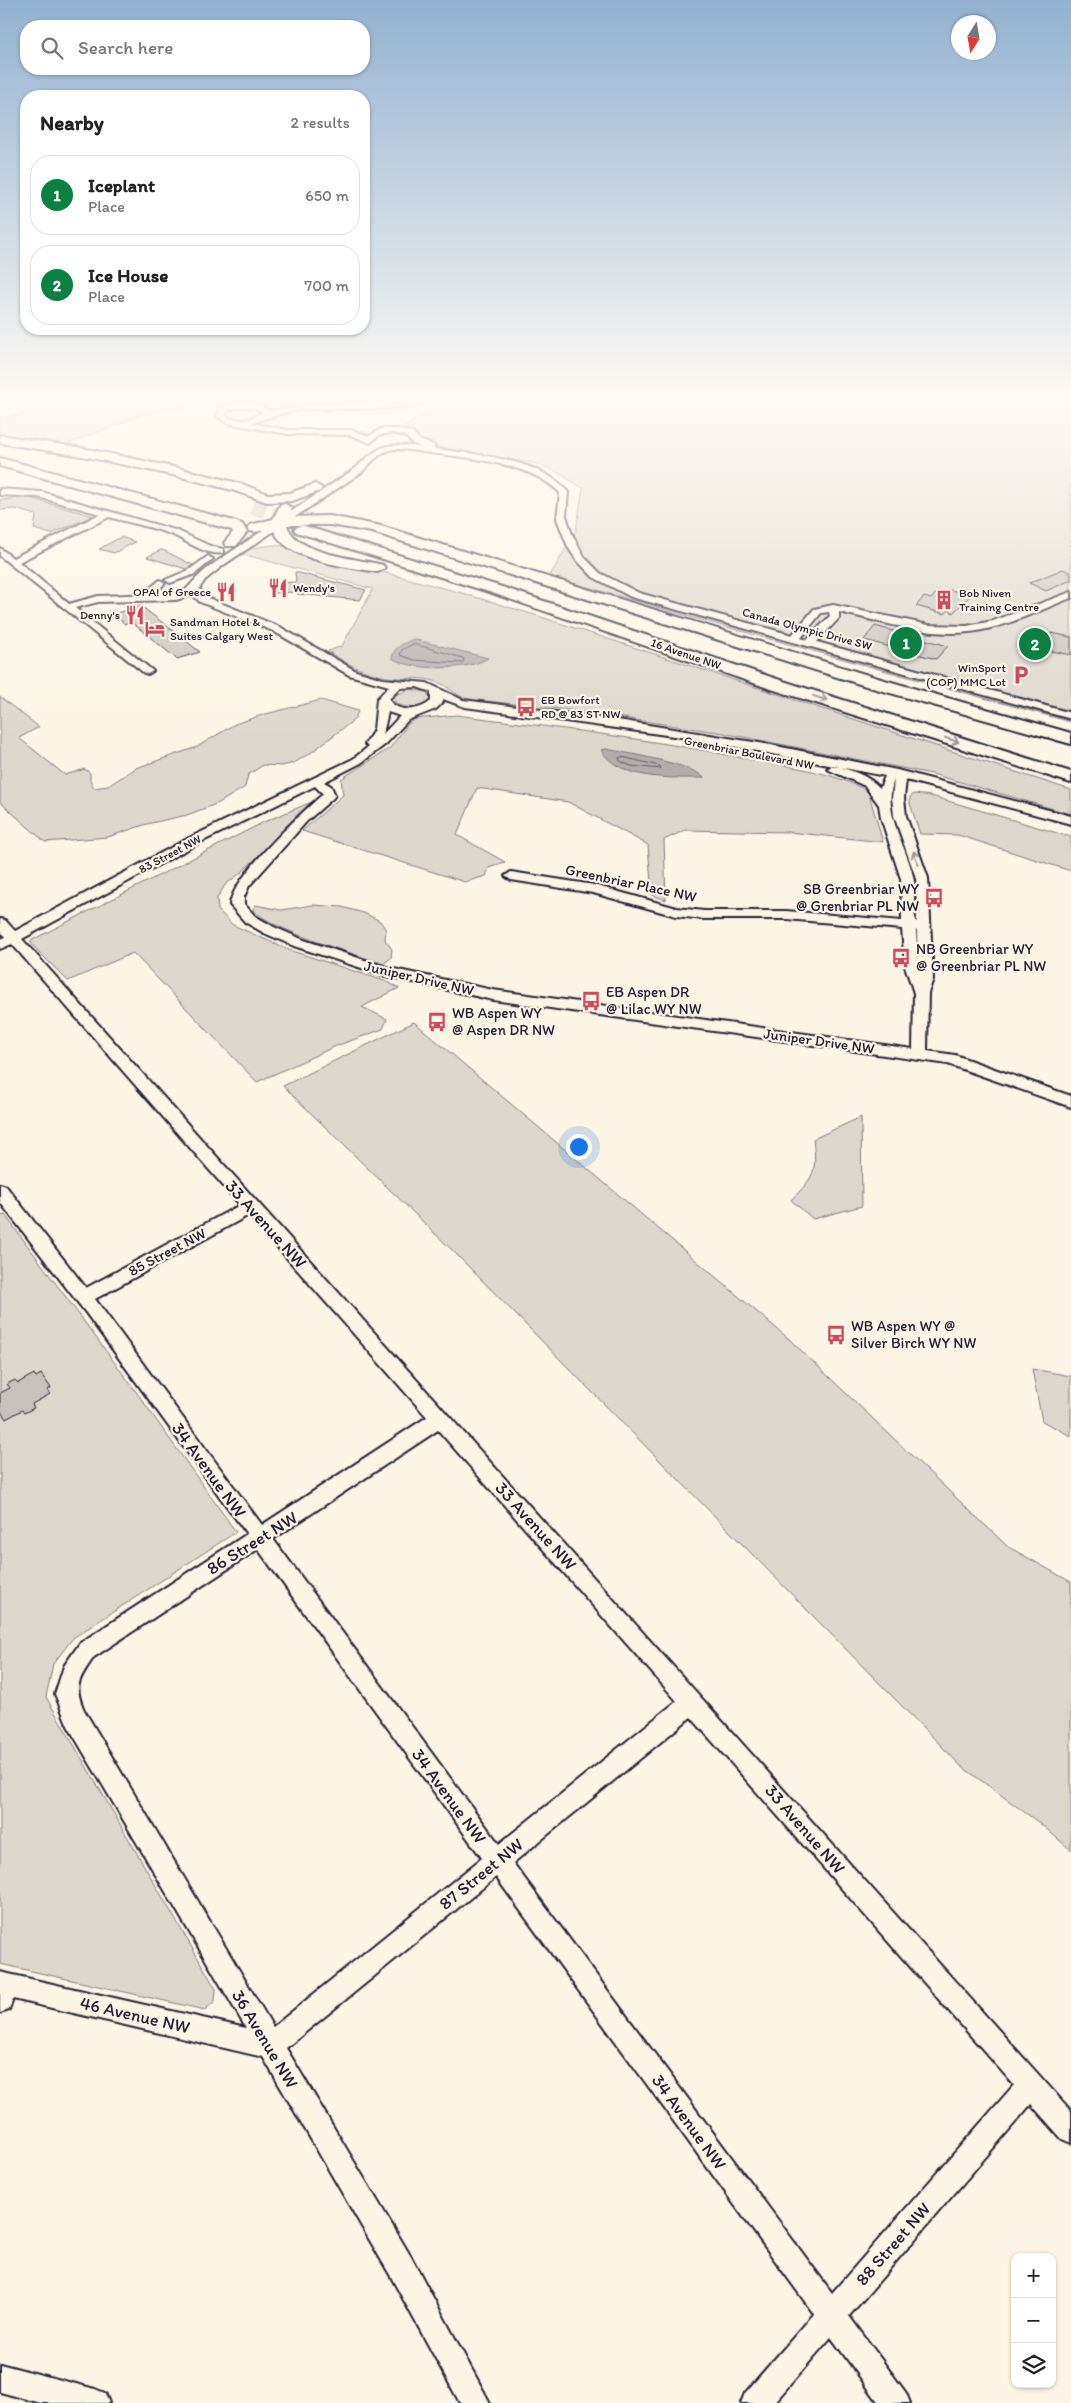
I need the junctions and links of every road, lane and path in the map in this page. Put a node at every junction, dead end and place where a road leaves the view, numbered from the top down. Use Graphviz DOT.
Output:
graph roads {
  1 [pos="105,513"];
  2 [pos="187,513"];
  3 [pos="276,513"];
  4 [pos="287,513"];
  5 [pos="312,513"];
  6 [pos="563,513"];
  7 [pos="108,514"];
  8 [pos="201,517"];
  9 [pos="280,518"];
  10 [pos="316,523"];
  11 [pos="255,528"];
  12 [pos="292,544"];
  13 [pos="231,548"];
  14 [pos="0,550"];
  15 [pos="14,561"];
  16 [pos="492,566"];
  17 [pos="449,567"];
  18 [pos="165,582"];
  19 [pos="195,588"];
  20 [pos="48,591"];
  21 [pos="1071,595"];
  22 [pos="126,596"];
  23 [pos="168,597"];
  24 [pos="98,599"];
  25 [pos="1066,601"];
  26 [pos="68,607"];
  27 [pos="833,608"];
  28 [pos="794,639"];
  29 [pos="810,643"];
  30 [pos="148,671"];
  31 [pos="412,684"];
  32 [pos="774,684"];
  33 [pos="875,684"];
  34 [pos="437,692"];
  35 [pos="383,700"];
  36 [pos="420,712"];
  37 [pos="1071,716"];
  38 [pos="937,718"];
  39 [pos="1071,728"];
  40 [pos="974,729"];
  41 [pos="1071,739"];
  42 [pos="1071,756"];
  43 [pos="342,768"];
  44 [pos="829,768"];
  45 [pos="895,778"];
  46 [pos="1071,778"];
  47 [pos="315,781"];
  48 [pos="882,802"];
  49 [pos="1071,820"];
  50 [pos="1071,829"];
  51 [pos="511,876"];
  52 [pos="0,923"];
  53 [pos="909,926"];
  54 [pos="924,927"];
  55 [pos="7,942"];
  56 [pos="921,993"];
  57 [pos="920,1055"];
  58 [pos="1071,1102"];
  59 [pos="0,1190"];
  60 [pos="250,1207"];
  61 [pos="84,1297"];
  62 [pos="440,1419"];
  63 [pos="259,1538"];
  64 [pos="71,1673"];
  65 [pos="693,1702"];
  66 [pos="496,1860"];
  67 [pos="2,1990"];
  68 [pos="270,2046"];
  69 [pos="1032,2085"];
  70 [pos="1071,2130"];
  71 [pos="831,2316"];
  72 [pos="0,2378"];
  73 [pos="95,2403"];
  74 [pos="476,2403"];
  75 [pos="755,2403"];
  76 [pos="896,2403"];
  1 -- 7 [label="street"];
  2 -- 8 [label="highway"];
  3 -- 9 [label="highway"];
  4 -- 9 [label="street"];
  5 -- 10 [label="highway"];
  6 -- 28 [label="street, Canada Olympic Drive SW"];
  7 -- 13 [label="street"];
  7 -- 15 [label="street"];
  8 -- 9 [label="highway"];
  8 -- 13 [label="highway"];
  9 -- 10 [label="highway"];
  9 -- 11 [label="highway"];
  9 -- 12 [label="highway"];
  9 -- 13 [label="street"];
  10 -- 12 [label="highway"];
  10 -- 16 [label="highway"];
  10 -- 17 [label="highway, 16 Avenue NW"];
  10 -- 32 [label="highway, 16 Avenue NW"];
  11 -- 13 [label="street"];
  12 -- 13 [label="highway"];
  12 -- 32 [label="highway"];
  13 -- 18 [label="street"];
  13 -- 19 [label="street"];
  14 -- 15 [label="street"];
  15 -- 20 [label="street"];
  16 -- 33 [label="highway"];
  16 -- 39 [label="highway"];
  17 -- 33 [label="highway"];
  17 -- 38 [label="highway, 16 Avenue NW"];
  18 -- 19 [label="street"];
  18 -- 22 [label="street"];
  18 -- 23 [label="street"];
  19 -- 23 [label="street"];
  19 -- 31 [label="street"];
  20 -- 24 [label="street"];
  20 -- 26 [label="street"];
  21 -- 25 [label="street"];
  22 -- 23 [label="street"];
  22 -- 24 [label="street"];
  23 -- 35 [label="street, Greenbriar Boulevard NW"];
  24 -- 26 [label="street"];
  25 -- 27 [label="street"];
  26 -- 30 [label="street"];
  27 -- 28 [label="street"];
  27 -- 29 [label="street"];
  28 -- 29 [label="street, Canada Olympic Drive SW"];
  29 -- 37 [label="street, Canada Olympic Drive SW"];
  31 -- 34 [label="street, Greenbriar Boulevard NW"];
  31 -- 35 [label="street"];
  32 -- 46 [label="highway, 16 Avenue NW, one-way"];
  33 -- 41 [label="highway"];
  34 -- 36 [label="street"];
  34 -- 45 [label="street, Greenbriar Boulevard NW"];
  35 -- 36 [label="street, Greenbriar Boulevard NW"];
  35 -- 43 [label="street, 83 Street NW"];
  36 -- 43 [label="street, 83 Street NW"];
  36 -- 44 [label="street, Greenbriar Boulevard NW"];
  40 -- 42 [label="highway"];
  43 -- 47 [label="street, 83 Street NW"];
  44 -- 45 [label="street, Greenbriar Boulevard NW"];
  44 -- 48 [label="street"];
  45 -- 48 [label="street"];
  45 -- 49 [label="street, Greenbriar Boulevard NW"];
  45 -- 50 [label="street, Greenbriar Boulevard NW"];
  54 -- 45 [label="street, one-way"];
  47 -- 55 [label="street, 83 Street NW"];
  47 -- 57 [label="street, Juniper Drive NW"];
  48 -- 53 [label="street"];
  51 -- 53 [label="street, Greenbriar Place NW"];
  52 -- 55 [label="street, 33 Avenue NW"];
  53 -- 54 [label="street, Greenbriar Place NW"];
  53 -- 56 [label="street"];
  54 -- 56 [label="street"];
  55 -- 60 [label="street, 33 Avenue NW"];
  56 -- 57 [label="street"];
  57 -- 58 [label="street, Juniper Drive NW"];
  59 -- 61 [label="street, 34 Avenue NW"];
  60 -- 61 [label="street, 85 Street NW"];
  60 -- 62 [label="street, 33 Avenue NW"];
  61 -- 63 [label="street, 34 Avenue NW"];
  62 -- 63 [label="street, 86 Street NW"];
  62 -- 65 [label="street, 33 Avenue NW"];
  63 -- 64 [label="street, 86 Street NW"];
  63 -- 66 [label="street, 34 Avenue NW"];
  64 -- 68 [label="street, 36 Avenue NW"];
  65 -- 66 [label="street, 87 Street NW"];
  65 -- 69 [label="street, 33 Avenue NW"];
  66 -- 68 [label="street, 87 Street NW"];
  66 -- 71 [label="street, 34 Avenue NW"];
  67 -- 68 [label="street, 46 Avenue NW"];
  68 -- 74 [label="street, 36 Avenue NW"];
  69 -- 70 [label="street, 33 Avenue NW"];
  69 -- 71 [label="street, 88 Street NW"];
  71 -- 75 [label="street, 88 Street NW"];
  71 -- 76 [label="street, 34 Avenue NW"];
  72 -- 73 [label="street"];
}
